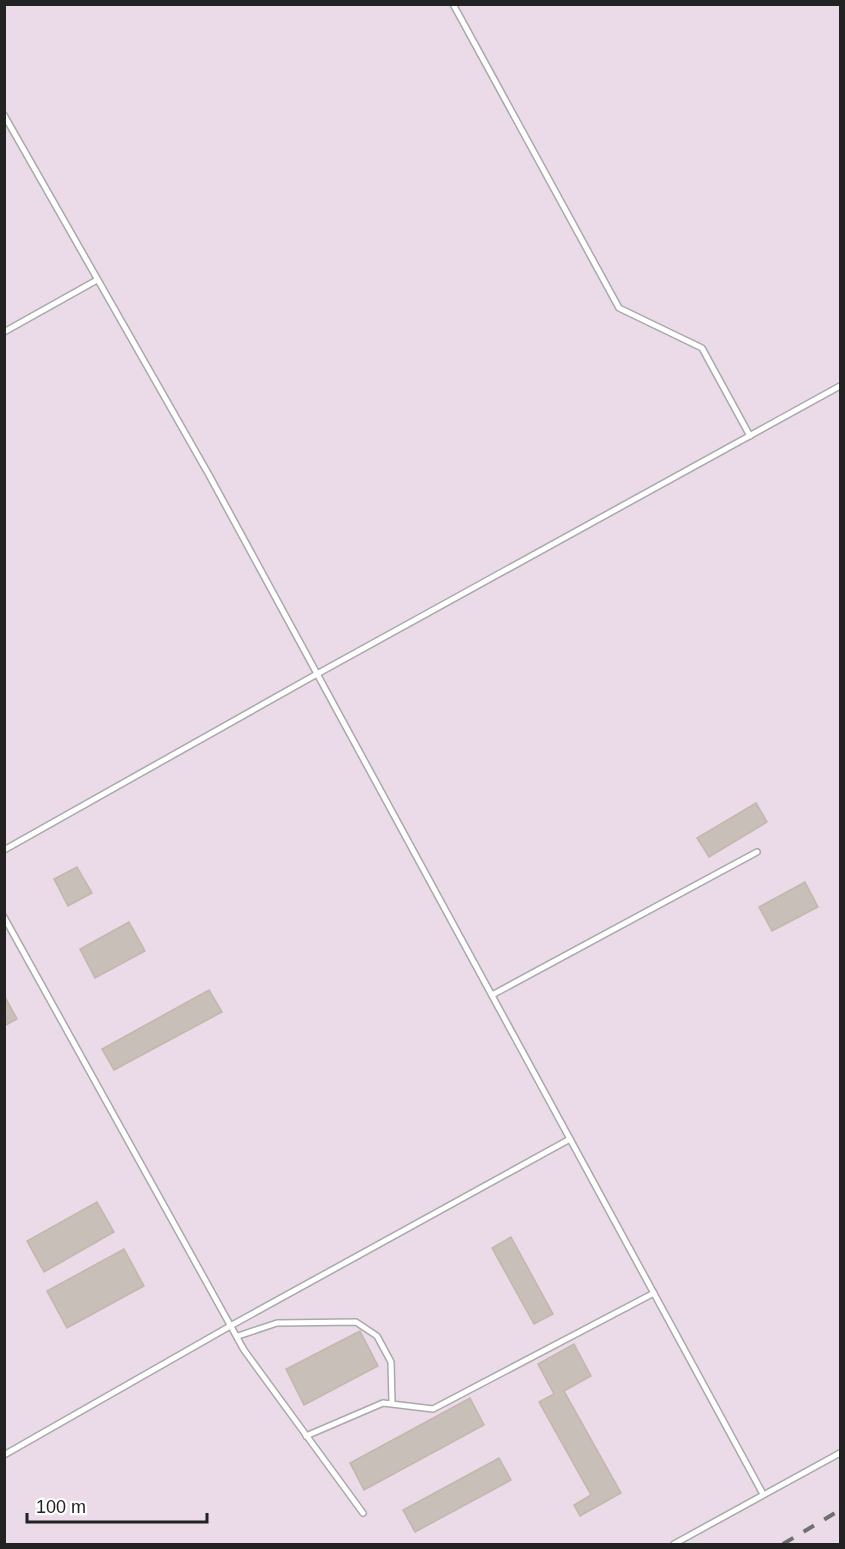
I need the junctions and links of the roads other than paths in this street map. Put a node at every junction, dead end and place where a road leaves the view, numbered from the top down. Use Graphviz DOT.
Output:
graph roads {
  1 [pos="453,4"];
  2 [pos="4,115"];
  3 [pos="97,280"];
  4 [pos="4,332"];
  5 [pos="840,386"];
  6 [pos="750,436"];
  7 [pos="317,674"];
  8 [pos="4,850"];
  9 [pos="757,852"];
  10 [pos="4,917"];
  11 [pos="492,995"];
  12 [pos="570,1139"];
  13 [pos="654,1293"];
  14 [pos="232,1325"];
  15 [pos="238,1336"];
  16 [pos="392,1402"];
  17 [pos="306,1437"];
  18 [pos="840,1453"];
  19 [pos="4,1455"];
  20 [pos="763,1494"];
  21 [pos="363,1513"];
  22 [pos="674,1545"];
  1 -- 6 [label="lane"];
  2 -- 3 [label="lane"];
  3 -- 4 [label="lane"];
  3 -- 7 [label="lane"];
  5 -- 6 [label="lane"];
  6 -- 7 [label="lane"];
  7 -- 8 [label="lane"];
  7 -- 11 [label="lane"];
  9 -- 11 [label="lane"];
  10 -- 14 [label="lane"];
  11 -- 12 [label="lane"];
  12 -- 13 [label="lane"];
  12 -- 14 [label="lane"];
  13 -- 16 [label="lane"];
  13 -- 20 [label="lane"];
  14 -- 15 [label="lane"];
  14 -- 19 [label="lane"];
  15 -- 16 [label="lane"];
  15 -- 17 [label="lane"];
  16 -- 17 [label="lane"];
  17 -- 21 [label="lane"];
  18 -- 20 [label="lane"];
  20 -- 22 [label="lane"];
}
